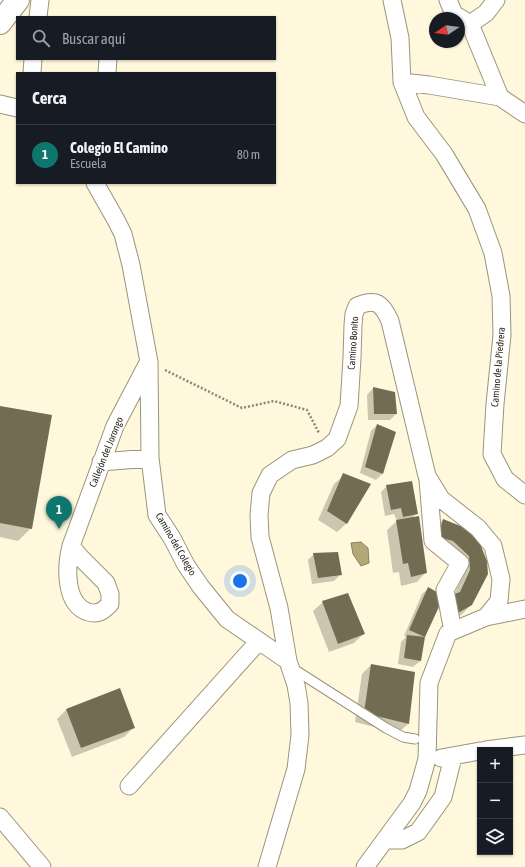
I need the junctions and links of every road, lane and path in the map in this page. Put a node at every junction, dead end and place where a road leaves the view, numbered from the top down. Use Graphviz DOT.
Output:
graph roads {
  1 [pos="18,0"];
  2 [pos="40,0"];
  3 [pos="392,0"];
  4 [pos="448,0"];
  5 [pos="496,0"];
  6 [pos="38,16"];
  7 [pos="0,23"];
  8 [pos="470,24"];
  9 [pos="33,60"];
  10 [pos="108,60"];
  11 [pos="32,72"];
  12 [pos="107,72"];
  13 [pos="402,82"];
  14 [pos="500,97"];
  15 [pos="0,104"];
  16 [pos="16,108"];
  17 [pos="525,114"];
  18 [pos="97,184"];
  19 [pos="149,362"];
  20 [pos="328,448"];
  21 [pos="150,458"];
  22 [pos="101,462"];
  23 [pos="428,476"];
  24 [pos="525,495"];
  25 [pos="71,546"];
  26 [pos="525,609"];
  27 [pos="486,617"];
  28 [pos="453,631"];
  29 [pos="259,641"];
  30 [pos="289,664"];
  31 [pos="415,739"];
  32 [pos="525,745"];
  33 [pos="509,747"];
  34 [pos="477,752"];
  35 [pos="453,757"];
  36 [pos="427,759"];
  37 [pos="129,786"];
  38 [pos="0,817"];
  39 [pos="387,840"];
  40 [pos="42,867"];
  41 [pos="268,867"];
  42 [pos="365,867"];
  1 -- 7 [label="street"];
  2 -- 6 [label="street"];
  3 -- 13 [label="street, Camino de la Piedrera"];
  4 -- 8 [label="street"];
  5 -- 8 [label="street"];
  8 -- 14 [label="street"];
  9 -- 11 [label="street"];
  10 -- 12 [label="street"];
  13 -- 14 [label="street"];
  13 -- 24 [label="street, Camino de la Piedrera"];
  14 -- 17 [label="street"];
  15 -- 16 [label="street"];
  18 -- 19 [label="street, Camino del Colegio"];
  19 -- 20 [label="path"];
  19 -- 21 [label="street, Camino del Colegio"];
  19 -- 22 [label="street, Callejón del Jorongo"];
  20 -- 23 [label="street, Camino Bonito"];
  20 -- 30 [label="street"];
  21 -- 22 [label="street"];
  21 -- 29 [label="street, Camino del Colegio"];
  22 -- 25 [label="street, Callejón del Jorongo"];
  23 -- 27 [label="street, Camino Bonito"];
  23 -- 28 [label="street"];
  26 -- 27 [label="street"];
  27 -- 28 [label="street"];
  28 -- 36 [label="street"];
  29 -- 30 [label="street, Camino del Colegio"];
  29 -- 37 [label="street"];
  30 -- 31 [label="lane"];
  30 -- 41 [label="street"];
  32 -- 33 [label="street"];
  34 -- 35 [label="street"];
  35 -- 36 [label="street"];
  35 -- 39 [label="street"];
  36 -- 39 [label="street"];
  38 -- 40 [label="street"];
  39 -- 42 [label="street"];
}
